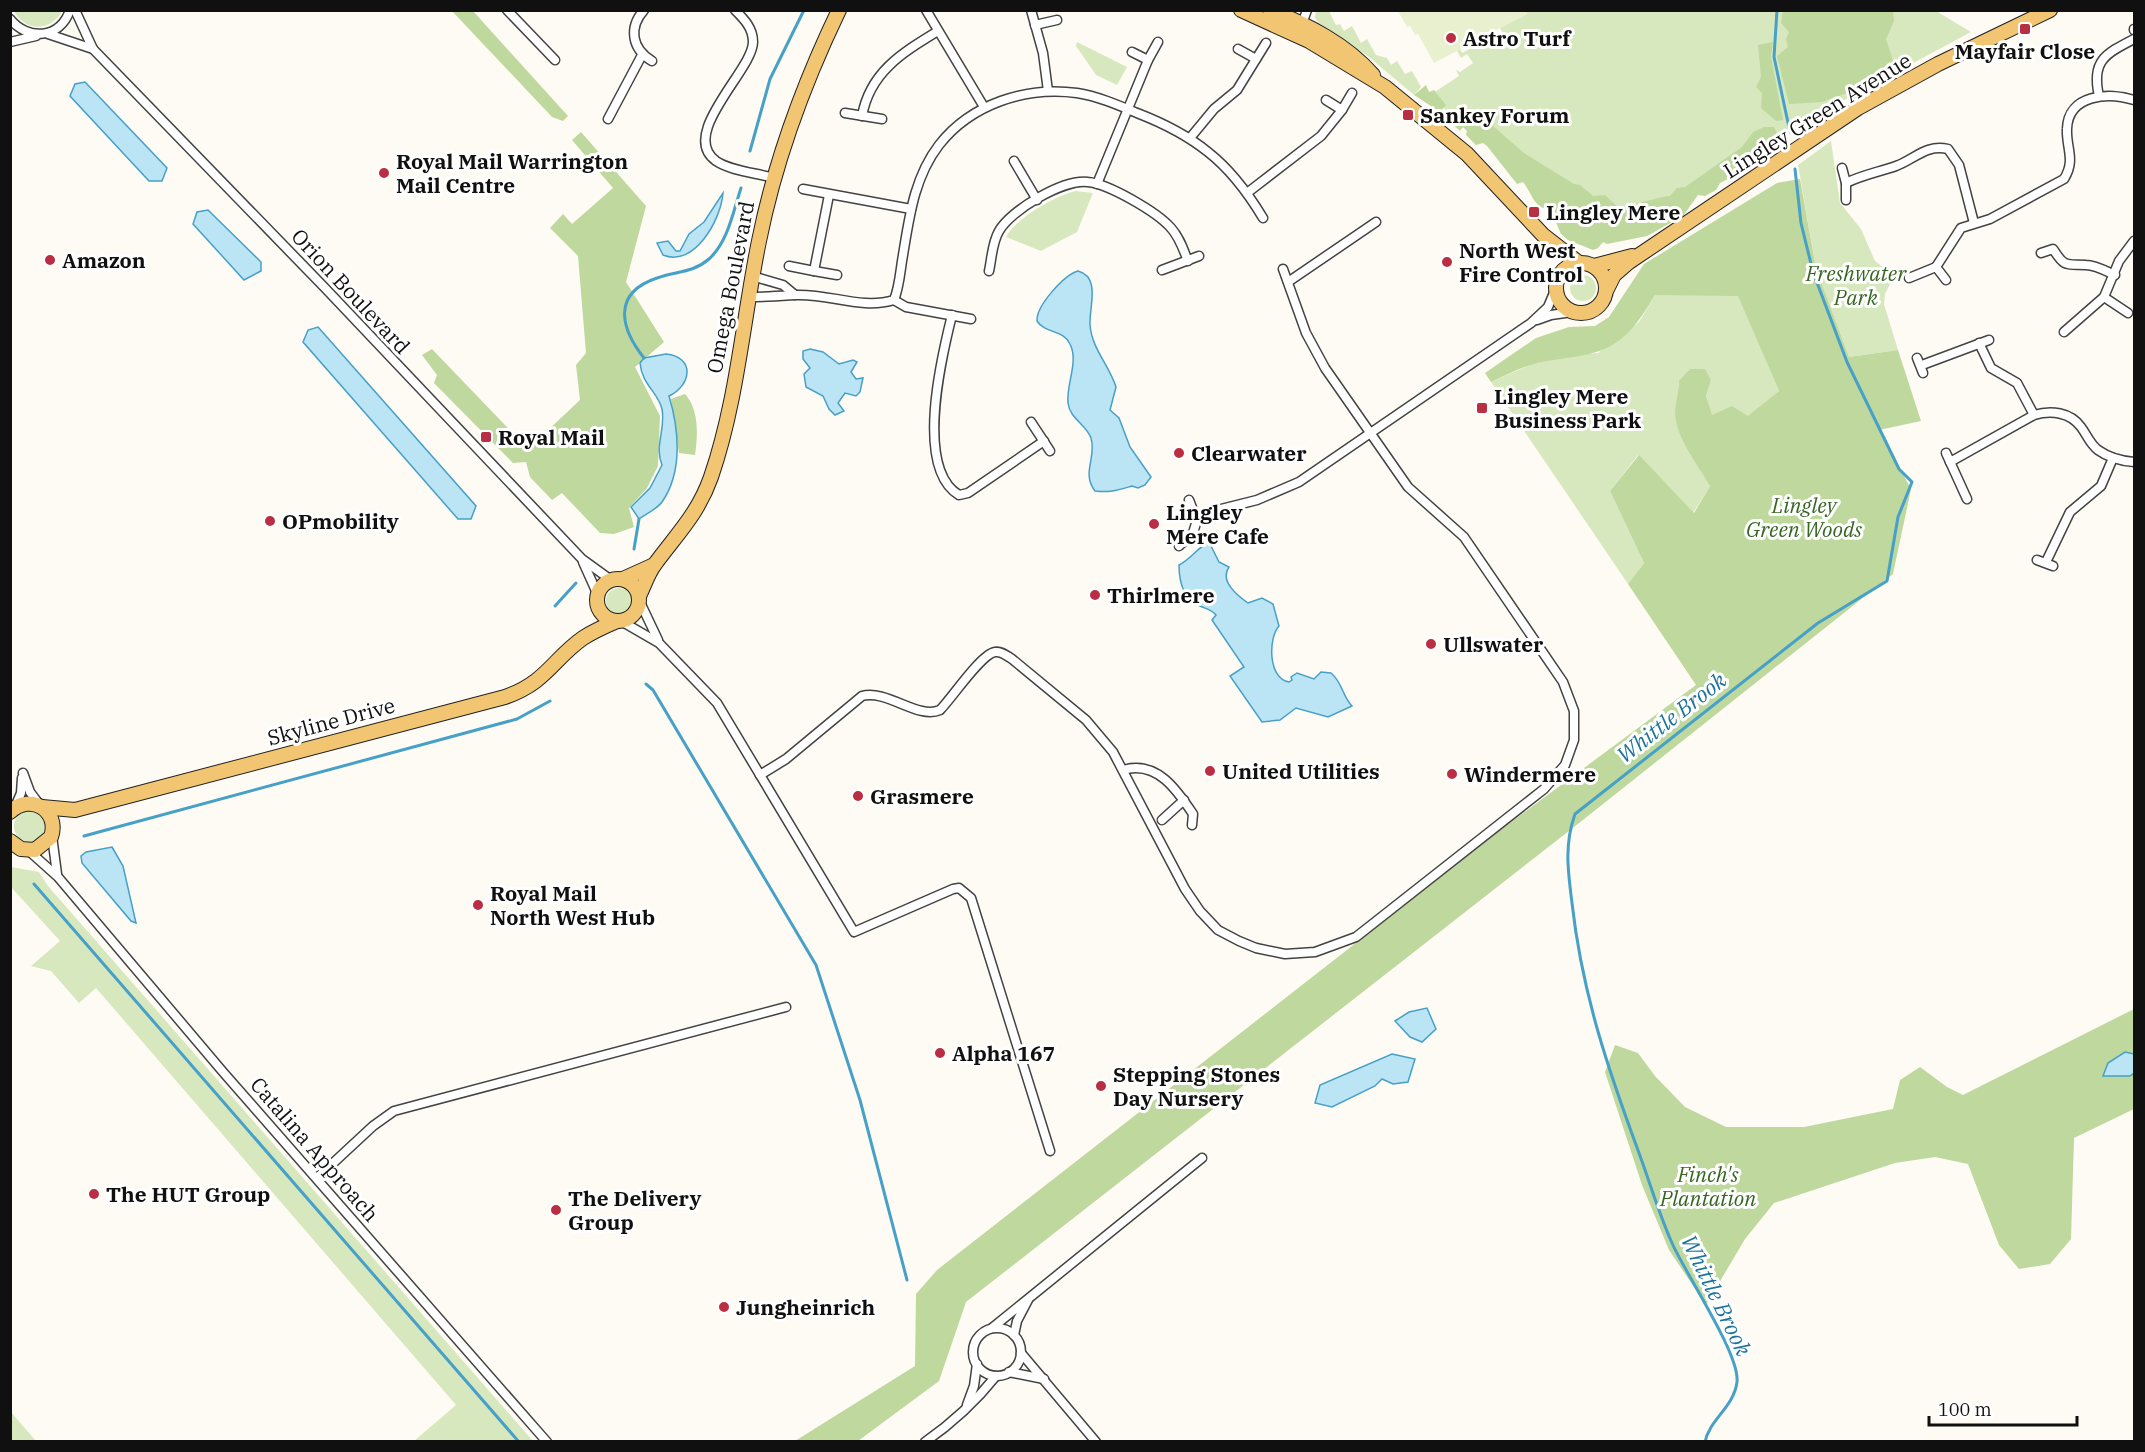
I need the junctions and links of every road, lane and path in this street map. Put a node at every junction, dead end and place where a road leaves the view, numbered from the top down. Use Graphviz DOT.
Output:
graph roads {
  1 [pos="70,10"];
  2 [pos="75,10"];
  3 [pos="507,10"];
  4 [pos="644,10"];
  5 [pos="735,10"];
  6 [pos="839,10"];
  7 [pos="926,10"];
  8 [pos="1031,10"];
  9 [pos="1241,10"];
  10 [pos="1270,10"];
  11 [pos="1307,10"];
  12 [pos="2050,10"];
  13 [pos="10,19"];
  14 [pos="1057,20"];
  15 [pos="1294,24"];
  16 [pos="1035,25"];
  17 [pos="938,30"];
  18 [pos="43,34"];
  19 [pos="2134,39"];
  20 [pos="10,42"];
  21 [pos="1158,42"];
  22 [pos="1266,43"];
  23 [pos="93,49"];
  24 [pos="1238,49"];
  25 [pos="1132,52"];
  26 [pos="642,55"];
  27 [pos="1256,59"];
  28 [pos="555,60"];
  29 [pos="1148,60"];
  30 [pos="652,61"];
  31 [pos="1048,91"];
  32 [pos="1352,93"];
  33 [pos="2099,96"];
  34 [pos="1326,100"];
  35 [pos="2134,100"];
  36 [pos="984,107"];
  37 [pos="1127,109"];
  38 [pos="1342,110"];
  39 [pos="845,113"];
  40 [pos="862,116"];
  41 [pos="608,118"];
  42 [pos="882,119"];
  43 [pos="1190,138"];
  44 [pos="1014,161"];
  45 [pos="1842,168"];
  46 [pos="774,178"];
  47 [pos="1846,183"];
  48 [pos="1097,184"];
  49 [pos="802,189"];
  50 [pos="1247,193"];
  51 [pos="829,195"];
  52 [pos="1036,200"];
  53 [pos="1846,200"];
  54 [pos="911,209"];
  55 [pos="1263,218"];
  56 [pos="1377,222"];
  57 [pos="1974,223"];
  58 [pos="1543,235"];
  59 [pos="2134,241"];
  60 [pos="1645,251"];
  61 [pos="2041,253"];
  62 [pos="1199,256"];
  63 [pos="1188,261"];
  64 [pos="1579,263"];
  65 [pos="789,266"];
  66 [pos="1594,266"];
  67 [pos="1936,267"];
  68 [pos="1283,269"];
  69 [pos="1162,270"];
  70 [pos="814,271"];
  71 [pos="989,271"];
  72 [pos="2115,274"];
  73 [pos="837,275"];
  74 [pos="752,276"];
  75 [pos="1909,279"];
  76 [pos="1946,280"];
  77 [pos="1288,282"];
  78 [pos="1557,282"];
  79 [pos="1606,289"];
  80 [pos="795,295"];
  81 [pos="748,297"];
  82 [pos="2104,297"];
  83 [pos="894,300"];
  84 [pos="1572,312"];
  85 [pos="2128,313"];
  86 [pos="952,315"];
  87 [pos="971,319"];
  88 [pos="1531,323"];
  89 [pos="2064,332"];
  90 [pos="1989,340"];
  91 [pos="1979,343"];
  92 [pos="1921,366"];
  93 [pos="2034,415"];
  94 [pos="1031,422"];
  95 [pos="1371,434"];
  96 [pos="1044,441"];
  97 [pos="1050,451"];
  98 [pos="2113,458"];
  99 [pos="2134,462"];
  100 [pos="1967,499"];
  101 [pos="1189,500"];
  102 [pos="1197,515"];
  103 [pos="1179,546"];
  104 [pos="582,559"];
  105 [pos="2045,563"];
  106 [pos="654,565"];
  107 [pos="617,580"];
  108 [pos="639,598"];
  109 [pos="597,599"];
  110 [pos="619,621"];
  111 [pos="581,639"];
  112 [pos="659,643"];
  113 [pos="1123,770"];
  114 [pos="760,775"];
  115 [pos="1184,800"];
  116 [pos="42,806"];
  117 [pos="13,809"];
  118 [pos="75,810"];
  119 [pos="1162,820"];
  120 [pos="1192,825"];
  121 [pos="52,833"];
  122 [pos="18,848"];
  123 [pos="58,877"];
  124 [pos="786,1007"];
  125 [pos="1050,1151"];
  126 [pos="1202,1158"];
  127 [pos="317,1178"];
  128 [pos="1030,1297"];
  129 [pos="992,1328"];
  130 [pos="1014,1335"];
  131 [pos="1021,1353"];
  132 [pos="976,1364"];
  133 [pos="1009,1372"];
  134 [pos="996,1376"];
  135 [pos="1044,1379"];
  136 [pos="967,1406"];
  137 [pos="547,1442"];
  138 [pos="925,1442"];
  139 [pos="1096,1442"];
  1 -- 18 [label="street"];
  2 -- 23 [label="street, Orion Boulevard"];
  3 -- 28 [label="street"];
  4 -- 26 [label="street"];
  5 -- 46 [label="street"];
  6 -- 46 [label="main road, Omega Boulevard"];
  7 -- 17 [label="street"];
  8 -- 16 [label="street"];
  9 -- 15 [label="main road"];
  10 -- 15 [label="main road"];
  11 -- 15 [label="street"];
  12 -- 60 [label="main road, Lingley Green Avenue"];
  13 -- 18 [label="street, Orion Boulevard"];
  14 -- 16 [label="street"];
  15 -- 58 [label="main road"];
  16 -- 31 [label="street"];
  17 -- 36 [label="street"];
  17 -- 40 [label="street"];
  18 -- 20 [label="street"];
  18 -- 23 [label="street, Orion Boulevard"];
  19 -- 33 [label="street"];
  21 -- 29 [label="street"];
  22 -- 27 [label="street"];
  23 -- 104 [label="street, Orion Boulevard"];
  24 -- 27 [label="street"];
  25 -- 29 [label="street"];
  26 -- 30 [label="street"];
  26 -- 41 [label="street"];
  27 -- 43 [label="street"];
  29 -- 37 [label="street"];
  31 -- 36 [label="street"];
  31 -- 37 [label="street"];
  32 -- 38 [label="street"];
  33 -- 35 [label="street"];
  33 -- 57 [label="street"];
  34 -- 38 [label="street"];
  36 -- 54 [label="street"];
  37 -- 43 [label="street"];
  37 -- 48 [label="street"];
  38 -- 50 [label="street"];
  39 -- 40 [label="street"];
  40 -- 42 [label="street"];
  43 -- 50 [label="street"];
  44 -- 52 [label="street"];
  45 -- 47 [label="street"];
  46 -- 74 [label="main road, Omega Boulevard"];
  47 -- 53 [label="street"];
  47 -- 57 [label="street"];
  48 -- 52 [label="street"];
  48 -- 63 [label="street"];
  49 -- 51 [label="street"];
  50 -- 55 [label="street"];
  51 -- 54 [label="street"];
  51 -- 70 [label="street"];
  52 -- 71 [label="street"];
  54 -- 83 [label="street"];
  56 -- 77 [label="street"];
  57 -- 67 [label="street"];
  58 -- 64 [label="main road"];
  58 -- 78 [label="main road"];
  59 -- 72 [label="street"];
  60 -- 66 [label="main road, Lingley Green Avenue"];
  60 -- 79 [label="main road, Lingley Green Avenue"];
  61 -- 72 [label="street"];
  62 -- 63 [label="street"];
  63 -- 69 [label="street"];
  64 -- 66 [label="main road"];
  64 -- 78 [label="main road"];
  65 -- 70 [label="street"];
  66 -- 79 [label="main road"];
  67 -- 75 [label="street"];
  67 -- 76 [label="street"];
  68 -- 77 [label="street"];
  70 -- 73 [label="street"];
  72 -- 82 [label="street"];
  74 -- 80 [label="street"];
  74 -- 81 [label="main road, Omega Boulevard"];
  77 -- 95 [label="street"];
  78 -- 84 [label="main road"];
  78 -- 88 [label="street"];
  79 -- 84 [label="main road"];
  80 -- 81 [label="street"];
  80 -- 83 [label="street"];
  81 -- 106 [label="main road, Omega Boulevard"];
  82 -- 85 [label="street"];
  82 -- 89 [label="street"];
  83 -- 86 [label="street"];
  84 -- 88 [label="street"];
  86 -- 87 [label="street"];
  86 -- 96 [label="street"];
  88 -- 95 [label="street"];
  90 -- 91 [label="street"];
  91 -- 92 [label="street"];
  91 -- 93 [label="street"];
  93 -- 98 [label="street"];
  93 -- 100 [label="street"];
  94 -- 96 [label="street"];
  95 -- 102 [label="street"];
  95 -- 113 [label="street"];
  96 -- 97 [label="street"];
  98 -- 99 [label="street"];
  98 -- 105 [label="street"];
  101 -- 102 [label="street"];
  102 -- 103 [label="street"];
  104 -- 107 [label="street, Orion Boulevard"];
  104 -- 109 [label="street, Orion Boulevard"];
  106 -- 107 [label="main road, Omega Boulevard"];
  106 -- 108 [label="main road, Omega Boulevard"];
  107 -- 108 [label="main road"];
  107 -- 109 [label="main road"];
  108 -- 110 [label="main road"];
  108 -- 112 [label="street"];
  109 -- 110 [label="main road"];
  109 -- 111 [label="main road, Skyline Drive"];
  110 -- 111 [label="main road, Skyline Drive"];
  110 -- 112 [label="street"];
  111 -- 118 [label="main road, Skyline Drive"];
  112 -- 114 [label="street"];
  113 -- 114 [label="street"];
  113 -- 115 [label="street"];
  114 -- 125 [label="street"];
  115 -- 119 [label="street"];
  115 -- 120 [label="street"];
  116 -- 117 [label="main road, Skyline Drive"];
  116 -- 117 [label="street"];
  116 -- 118 [label="main road, Skyline Drive"];
  116 -- 121 [label="main road"];
  118 -- 121 [label="main road, Skyline Drive"];
  121 -- 122 [label="main road, Skyline Drive"];
  121 -- 123 [label="street, Catalina Approach"];
  122 -- 123 [label="street, Catalina Approach"];
  123 -- 127 [label="street, Catalina Approach"];
  124 -- 127 [label="street"];
  126 -- 128 [label="street"];
  127 -- 137 [label="street, Catalina Approach"];
  128 -- 129 [label="street"];
  128 -- 130 [label="street"];
  129 -- 130 [label="street"];
  129 -- 132 [label="street"];
  130 -- 131 [label="street"];
  131 -- 133 [label="street"];
  131 -- 135 [label="street"];
  132 -- 134 [label="street"];
  132 -- 136 [label="street"];
  133 -- 134 [label="street"];
  133 -- 135 [label="street"];
  134 -- 136 [label="street"];
  135 -- 139 [label="street"];
  136 -- 138 [label="street"];
}
